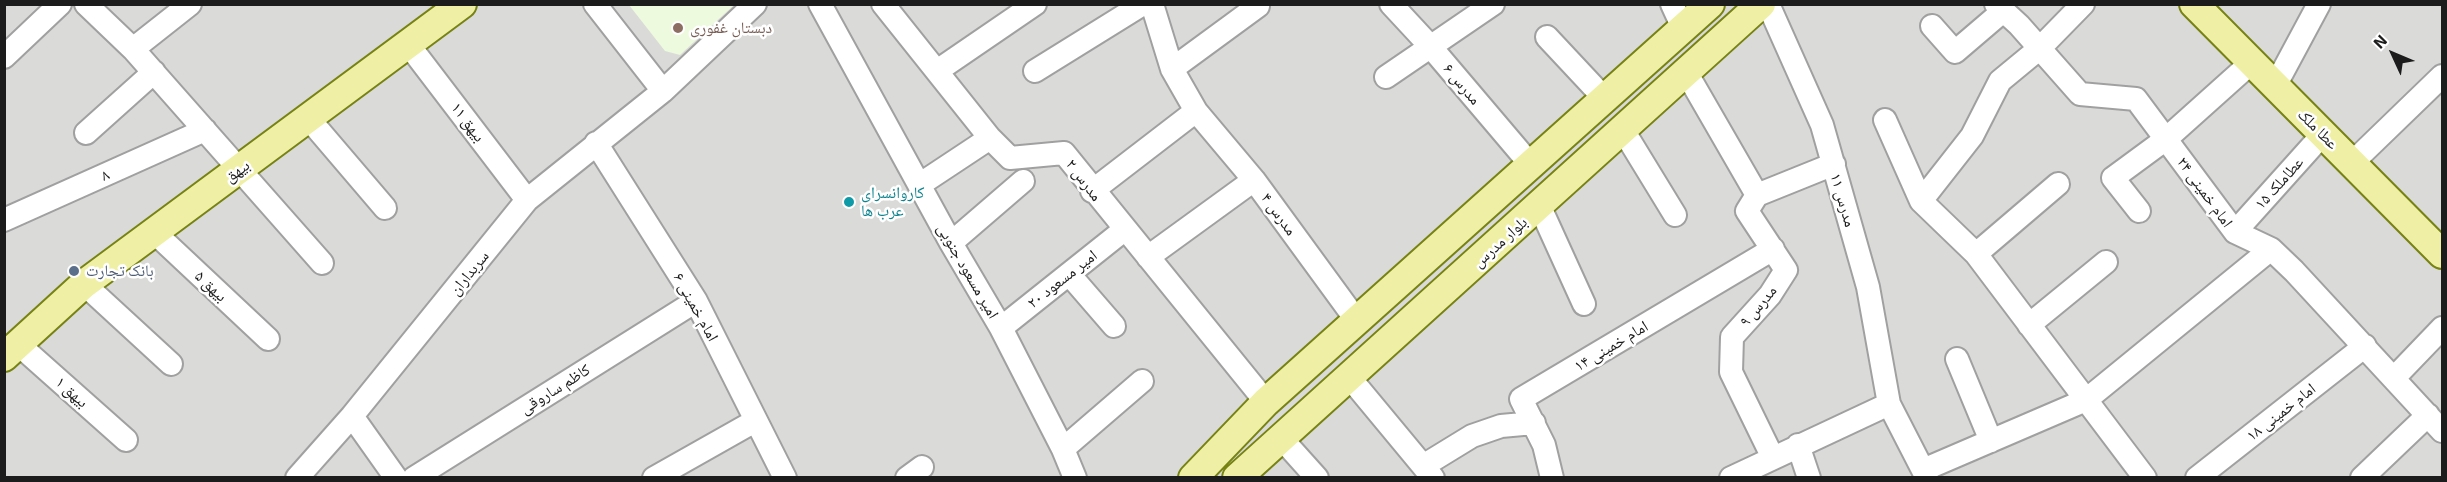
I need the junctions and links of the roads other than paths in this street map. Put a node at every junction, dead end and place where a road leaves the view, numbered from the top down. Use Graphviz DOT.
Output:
graph roads {
  1 [pos="60,4"];
  2 [pos="86,4"];
  3 [pos="190,4"];
  4 [pos="462,4"];
  5 [pos="596,4"];
  6 [pos="755,4"];
  7 [pos="820,4"];
  8 [pos="884,4"];
  9 [pos="1035,4"];
  10 [pos="1143,4"];
  11 [pos="1152,4"];
  12 [pos="1391,4"];
  13 [pos="1493,4"];
  14 [pos="1710,4"];
  15 [pos="1761,4"];
  16 [pos="1768,4"];
  17 [pos="2083,4"];
  18 [pos="2194,4"];
  19 [pos="2319,4"];
  20 [pos="1258,6"];
  21 [pos="2000,8"];
  22 [pos="1677,16"];
  23 [pos="1932,26"];
  24 [pos="1547,37"];
  25 [pos="408,44"];
  26 [pos="1430,46"];
  27 [pos="2040,48"];
  28 [pos="133,49"];
  29 [pos="4,57"];
  30 [pos="2252,62"];
  31 [pos="1172,69"];
  32 [pos="937,71"];
  33 [pos="1035,71"];
  34 [pos="154,72"];
  35 [pos="1686,72"];
  36 [pos="2442,76"];
  37 [pos="1386,77"];
  38 [pos="2275,86"];
  39 [pos="663,92"];
  40 [pos="1605,99"];
  41 [pos="1196,111"];
  42 [pos="309,119"];
  43 [pos="1885,120"];
  44 [pos="205,130"];
  45 [pos="1623,130"];
  46 [pos="86,133"];
  47 [pos="2324,134"];
  48 [pos="990,138"];
  49 [pos="2166,139"];
  50 [pos="596,143"];
  51 [pos="2352,163"];
  52 [pos="1834,164"];
  53 [pos="1531,165"];
  54 [pos="238,170"];
  55 [pos="1254,180"];
  56 [pos="1023,181"];
  57 [pos="2058,184"];
  58 [pos="919,185"];
  59 [pos="1092,191"];
  60 [pos="1757,195"];
  61 [pos="1547,198"];
  62 [pos="527,200"];
  63 [pos="1921,201"];
  64 [pos="385,208"];
  65 [pos="2139,211"];
  66 [pos="1676,215"];
  67 [pos="4,220"];
  68 [pos="1124,230"];
  69 [pos="2235,232"];
  70 [pos="155,233"];
  71 [pos="951,243"];
  72 [pos="1773,249"];
  73 [pos="2271,249"];
  74 [pos="1976,254"];
  75 [pos="2442,254"];
  76 [pos="1148,257"];
  77 [pos="2106,262"];
  78 [pos="322,263"];
  79 [pos="1068,274"];
  80 [pos="84,284"];
  81 [pos="696,301"];
  82 [pos="1584,304"];
  83 [pos="1357,321"];
  84 [pos="2030,325"];
  85 [pos="1114,326"];
  86 [pos="1000,328"];
  87 [pos="2442,328"];
  88 [pos="268,339"];
  89 [pos="2364,346"];
  90 [pos="9,349"];
  91 [pos="1957,358"];
  92 [pos="171,364"];
  93 [pos="1350,378"];
  94 [pos="2394,378"];
  95 [pos="1142,381"];
  96 [pos="2086,400"];
  97 [pos="1266,402"];
  98 [pos="1889,404"];
  99 [pos="352,416"];
  100 [pos="755,422"];
  101 [pos="1534,423"];
  102 [pos="2435,423"];
  103 [pos="1282,439"];
  104 [pos="126,440"];
  105 [pos="1991,441"];
  106 [pos="1798,445"];
  107 [pos="1063,449"];
  108 [pos="1772,456"];
  109 [pos="1428,472"];
  110 [pos="1925,474"];
  111 [pos="297,477"];
  112 [pos="396,477"];
  113 [pos="414,477"];
  114 [pos="654,477"];
  115 [pos="785,477"];
  116 [pos="1074,477"];
  117 [pos="1193,477"];
  118 [pos="1238,477"];
  119 [pos="1317,477"];
  120 [pos="1552,477"];
  121 [pos="1731,477"];
  122 [pos="1809,477"];
  123 [pos="2145,477"];
  124 [pos="2197,477"];
  125 [pos="2362,477"];
  1 -- 29 [label="street"];
  2 -- 28 [label="street"];
  3 -- 28 [label="street"];
  4 -- 25 [label="main road, بیهق"];
  5 -- 39 [label="street"];
  6 -- 39 [label="street, سربداران"];
  7 -- 58 [label="street, امیر مسعود جنوبی"];
  8 -- 32 [label="street, مدرس ۲"];
  9 -- 32 [label="street"];
  10 -- 33 [label="street"];
  11 -- 31 [label="street, مدرس ۴"];
  12 -- 26 [label="street, مدرس ۶"];
  13 -- 26 [label="street"];
  14 -- 22 [label="main road"];
  15 -- 35 [label="main road, بلوار مدرس"];
  16 -- 52 [label="street, مدرس ۱۱"];
  17 -- 27 [label="street"];
  18 -- 30 [label="main road, عطا ملک"];
  19 -- 38 [label="street"];
  20 -- 31 [label="street"];
  21 -- 23 [label="street"];
  21 -- 27 [label="street, امام خمینی ۲۴"];
  22 -- 40 [label="main road"];
  24 -- 40 [label="street"];
  25 -- 42 [label="main road, بیهق"];
  25 -- 62 [label="street, بیهق ۱۱"];
  26 -- 37 [label="street"];
  26 -- 53 [label="street, مدرس ۶"];
  27 -- 49 [label="street, امام خمینی ۲۴"];
  27 -- 63 [label="street"];
  28 -- 34 [label="street"];
  30 -- 38 [label="main road, عطا ملک"];
  30 -- 49 [label="street"];
  31 -- 41 [label="street, مدرس ۴"];
  32 -- 48 [label="street, مدرس ۲"];
  34 -- 44 [label="street"];
  34 -- 46 [label="street"];
  35 -- 45 [label="main road, بلوار مدرس"];
  35 -- 60 [label="street"];
  36 -- 51 [label="street"];
  38 -- 47 [label="main road, عطا ملک"];
  39 -- 50 [label="street, سربداران"];
  40 -- 53 [label="main road"];
  41 -- 55 [label="street, مدرس ۴"];
  41 -- 59 [label="street"];
  42 -- 54 [label="main road, بیهق"];
  42 -- 64 [label="street"];
  43 -- 63 [label="street"];
  44 -- 54 [label="street"];
  44 -- 67 [label="street, ۸"];
  45 -- 61 [label="main road, بلوار مدرس"];
  45 -- 66 [label="street"];
  47 -- 51 [label="main road, عطا ملک"];
  47 -- 69 [label="street, عطاملک ۱۵"];
  48 -- 58 [label="street"];
  48 -- 59 [label="street, مدرس ۲"];
  49 -- 65 [label="street"];
  49 -- 69 [label="street, امام خمینی ۲۴"];
  50 -- 62 [label="street, سربداران"];
  50 -- 81 [label="street, امام خمینی ۶"];
  51 -- 75 [label="main road, عطا ملک"];
  52 -- 60 [label="street"];
  52 -- 98 [label="street, مدرس ۱۱"];
  53 -- 61 [label="main road"];
  53 -- 83 [label="main road"];
  54 -- 70 [label="main road, بیهق"];
  54 -- 78 [label="street"];
  55 -- 76 [label="street"];
  55 -- 83 [label="street, مدرس ۴"];
  56 -- 71 [label="street"];
  57 -- 74 [label="street"];
  58 -- 71 [label="street, امیر مسعود جنوبی"];
  59 -- 68 [label="street, مدرس ۲"];
  60 -- 72 [label="street, مدرس ۹"];
  61 -- 82 [label="street"];
  61 -- 93 [label="main road, بلوار مدرس"];
  62 -- 99 [label="street, سربداران"];
  63 -- 74 [label="street"];
  68 -- 76 [label="street, مدرس ۲"];
  68 -- 79 [label="street, امیر مسعود ۲۰"];
  69 -- 73 [label="street, امام خمینی ۲۴"];
  70 -- 80 [label="main road, بیهق"];
  70 -- 88 [label="street, بیهق ۵"];
  71 -- 86 [label="street, امیر مسعود جنوبی"];
  72 -- 101 [label="street, امام خمینی ۱۴"];
  72 -- 108 [label="street, مدرس ۹"];
  73 -- 89 [label="street, امام خمینی ۲۴"];
  73 -- 96 [label="street"];
  74 -- 84 [label="street"];
  76 -- 97 [label="street, مدرس ۲"];
  77 -- 84 [label="street"];
  79 -- 85 [label="street"];
  79 -- 86 [label="street, امیر مسعود ۲۰"];
  80 -- 90 [label="main road, بیهق"];
  80 -- 92 [label="street"];
  81 -- 100 [label="street, امام خمینی ۶"];
  81 -- 113 [label="street, کاظم ساروقی"];
  83 -- 97 [label="main road"];
  84 -- 96 [label="street"];
  86 -- 107 [label="street, امیر مسعود جنوبی"];
  87 -- 94 [label="street"];
  89 -- 94 [label="street, امام خمینی ۲۴"];
  89 -- 124 [label="street, امام خمینی ۱۸"];
  90 -- 104 [label="street, بیهق ۱"];
  91 -- 105 [label="street"];
  93 -- 103 [label="main road, بلوار مدرس"];
  93 -- 109 [label="street"];
  94 -- 102 [label="street, امام خمینی ۲۴"];
  95 -- 107 [label="street"];
  96 -- 105 [label="street"];
  96 -- 123 [label="street"];
  97 -- 117 [label="main road"];
  98 -- 106 [label="street"];
  98 -- 110 [label="street, مدرس ۱۱"];
  99 -- 111 [label="street, سربداران"];
  99 -- 112 [label="street"];
  100 -- 114 [label="street"];
  100 -- 115 [label="street, امام خمینی ۶"];
  101 -- 109 [label="street"];
  101 -- 120 [label="street, امام خمینی ۱۴"];
  102 -- 125 [label="street"];
  103 -- 118 [label="main road, بلوار مدرس"];
  103 -- 119 [label="street"];
  105 -- 110 [label="street"];
  106 -- 108 [label="street"];
  106 -- 122 [label="street"];
  107 -- 116 [label="street, امیر مسعود جنوبی"];
  108 -- 121 [label="street"];
}
